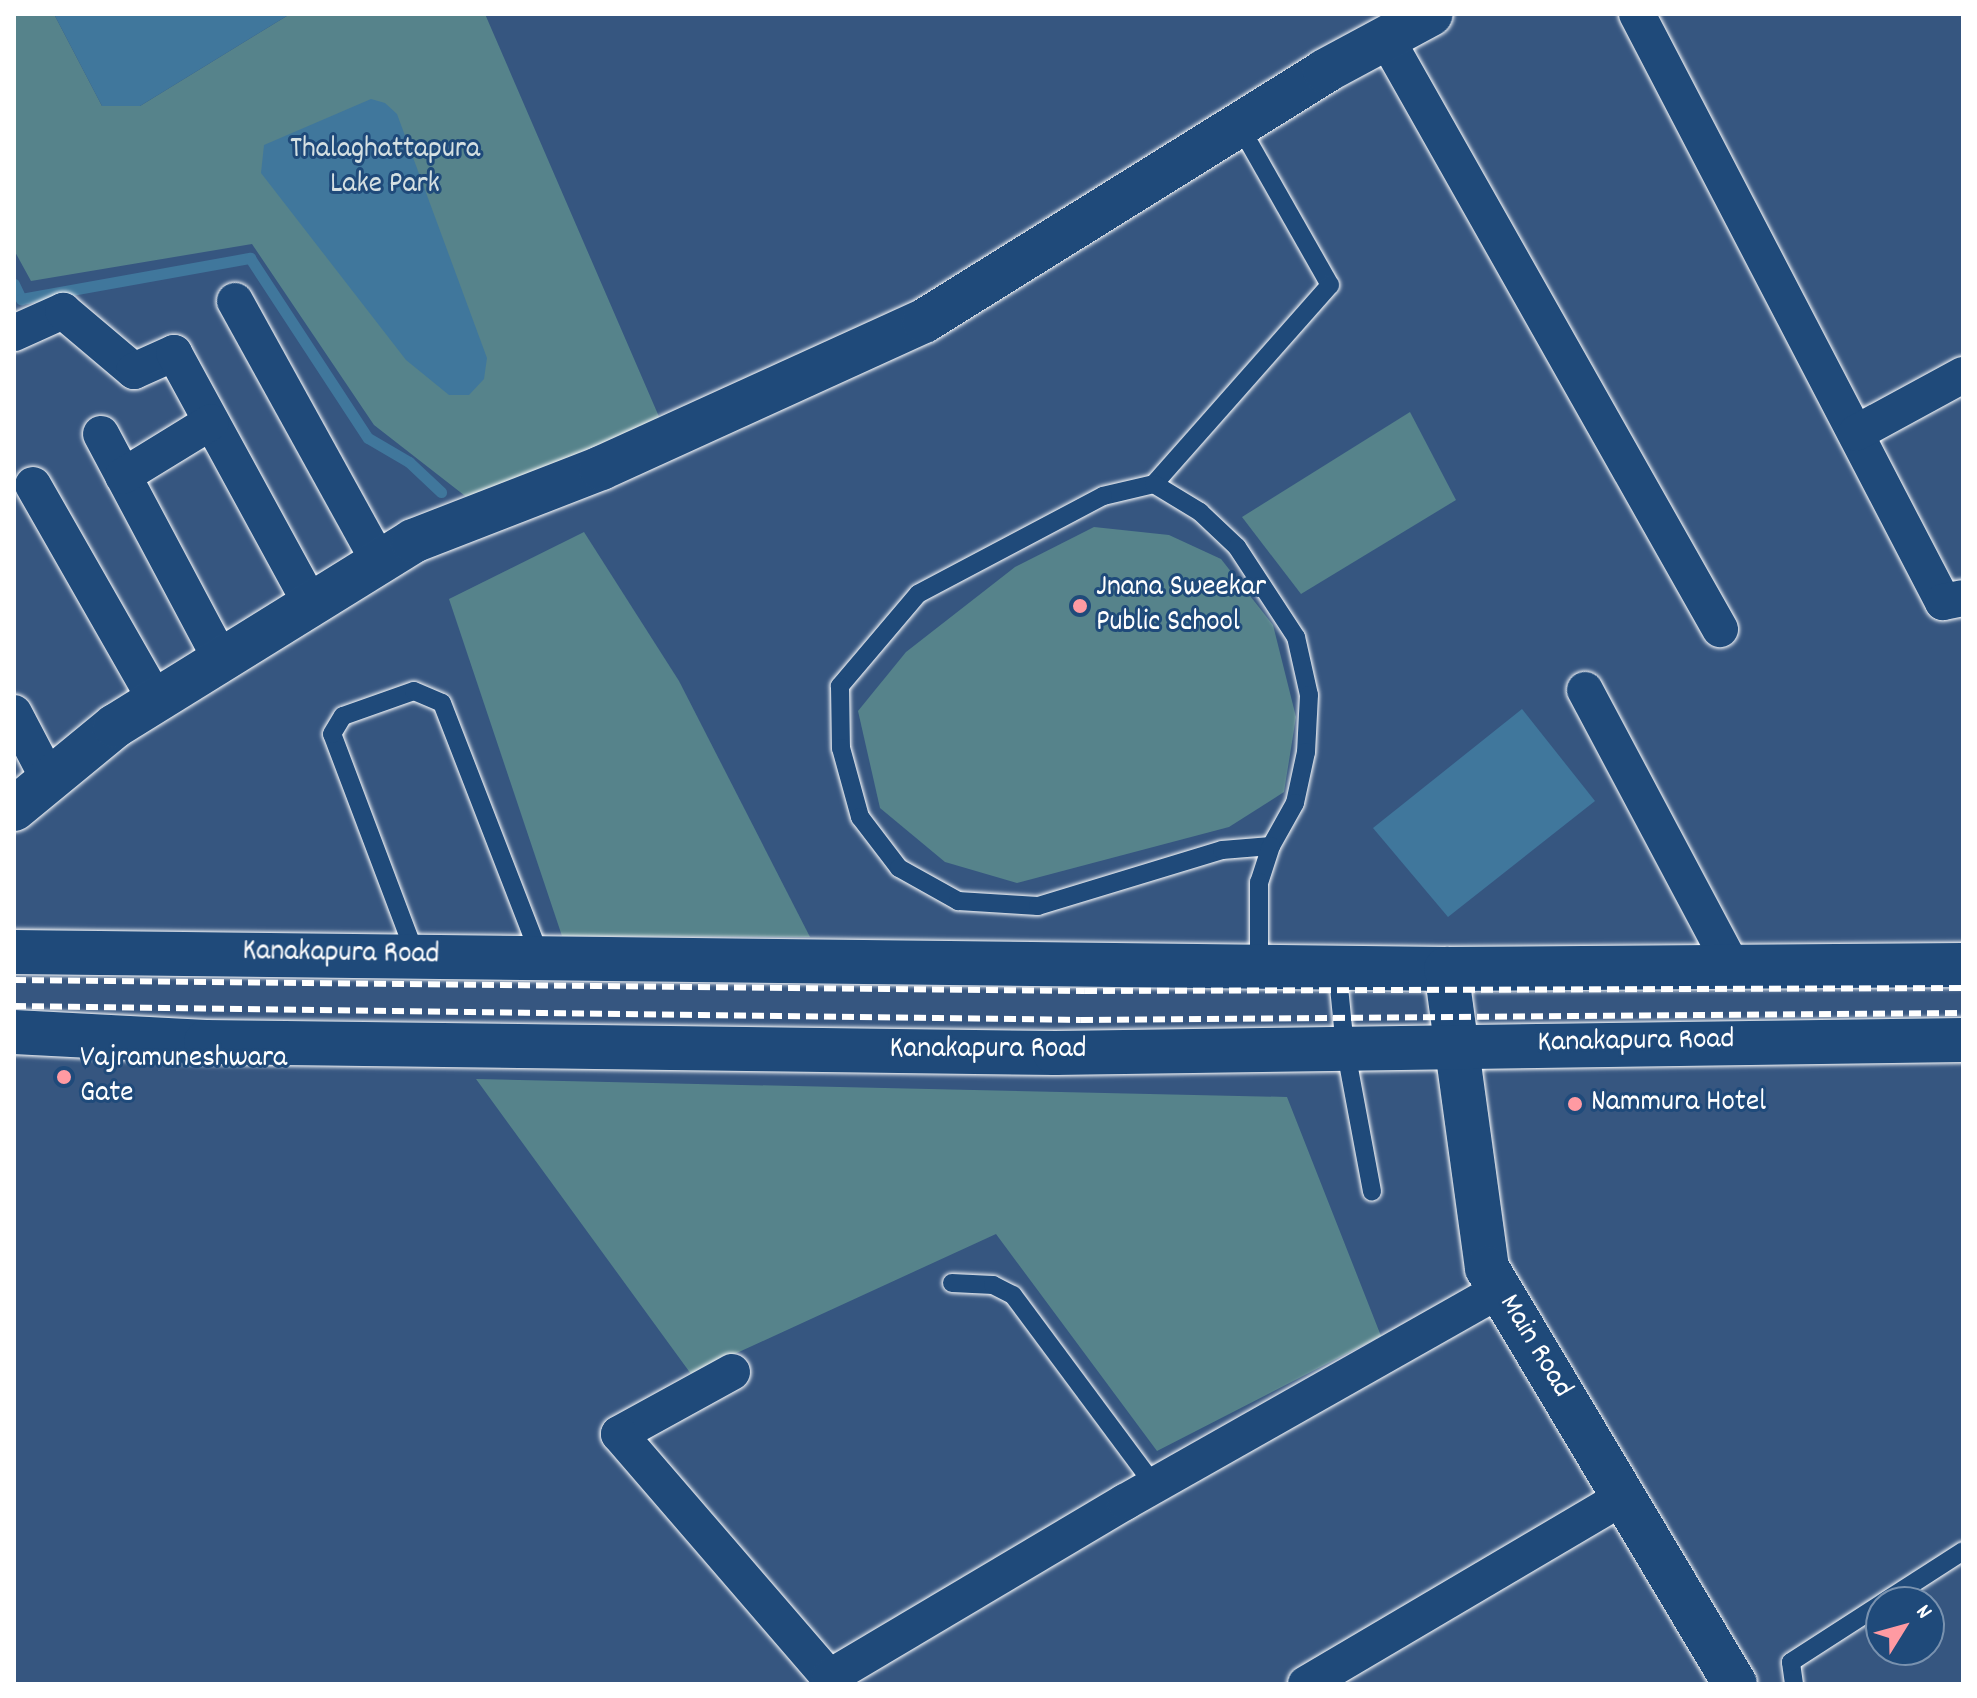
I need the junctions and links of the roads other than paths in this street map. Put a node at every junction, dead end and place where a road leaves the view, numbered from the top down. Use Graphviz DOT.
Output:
graph roads {
  1 [pos="1431,14"];
  2 [pos="1637,14"];
  3 [pos="1386,38"];
  4 [pos="1239,125"];
  5 [pos="235,301"];
  6 [pos="14,333"];
  7 [pos="1963,375"];
  8 [pos="211,422"];
  9 [pos="1856,433"];
  10 [pos="101,434"];
  11 [pos="123,476"];
  12 [pos="1154,484"];
  13 [pos="33,485"];
  14 [pos="379,562"];
  15 [pos="1963,598"];
  16 [pos="311,604"];
  17 [pos="1720,629"];
  18 [pos="221,660"];
  19 [pos="1585,690"];
  20 [pos="156,701"];
  21 [pos="14,713"];
  22 [pos="49,780"];
  23 [pos="14,809"];
  24 [pos="1271,846"];
  25 [pos="14,952"];
  26 [pos="416,956"];
  27 [pos="541,958"];
  28 [pos="1259,965"];
  29 [pos="1963,965"];
  30 [pos="1337,967"];
  31 [pos="1732,967"];
  32 [pos="1446,969"];
  33 [pos="14,1032"];
  34 [pos="1963,1040"];
  35 [pos="1457,1045"];
  36 [pos="1345,1047"];
  37 [pos="1372,1191"];
  38 [pos="952,1283"];
  39 [pos="1500,1290"];
  40 [pos="732,1372"];
  41 [pos="1154,1485"];
  42 [pos="1623,1497"];
  43 [pos="1963,1551"];
  44 [pos="1909,1586"];
  45 [pos="1865,1615"];
  46 [pos="832,1681"];
  47 [pos="1306,1684"];
  48 [pos="1735,1684"];
  49 [pos="1794,1684"];
  1 -- 3 [label="main road"];
  2 -- 9 [label="street"];
  3 -- 4 [label="main road"];
  3 -- 17 [label="street"];
  4 -- 12 [label="lane"];
  4 -- 14 [label="main road"];
  5 -- 14 [label="street"];
  6 -- 8 [label="street"];
  7 -- 9 [label="street"];
  8 -- 11 [label="street"];
  8 -- 16 [label="street"];
  9 -- 15 [label="street"];
  10 -- 11 [label="street"];
  11 -- 18 [label="street"];
  12 -- 24 [label="lane"];
  12 -- 24 [label="lane"];
  13 -- 20 [label="street"];
  14 -- 16 [label="main road"];
  16 -- 18 [label="main road"];
  18 -- 20 [label="main road"];
  19 -- 31 [label="street"];
  20 -- 22 [label="main road"];
  21 -- 22 [label="street"];
  22 -- 23 [label="main road"];
  24 -- 28 [label="lane"];
  25 -- 26 [label="main road, Kanakapura Road"];
  26 -- 27 [label="main road, Kanakapura Road"];
  26 -- 27 [label="lane"];
  27 -- 28 [label="main road, Kanakapura Road"];
  28 -- 30 [label="main road, Kanakapura Road"];
  29 -- 31 [label="main road, Kanakapura Road"];
  30 -- 32 [label="main road, Kanakapura Road"];
  30 -- 36 [label="lane"];
  31 -- 32 [label="main road, Kanakapura Road"];
  32 -- 35 [label="main road, Main Road"];
  33 -- 36 [label="main road, Kanakapura Road"];
  34 -- 35 [label="main road, Kanakapura Road"];
  35 -- 36 [label="main road, Kanakapura Road"];
  35 -- 39 [label="main road, Main Road"];
  36 -- 37 [label="lane"];
  38 -- 41 [label="lane"];
  39 -- 41 [label="street"];
  39 -- 42 [label="main road, Main Road"];
  40 -- 46 [label="street"];
  41 -- 46 [label="street"];
  42 -- 47 [label="street"];
  42 -- 48 [label="main road, Main Road"];
  43 -- 44 [label="lane"];
  45 -- 49 [label="lane"];
}
